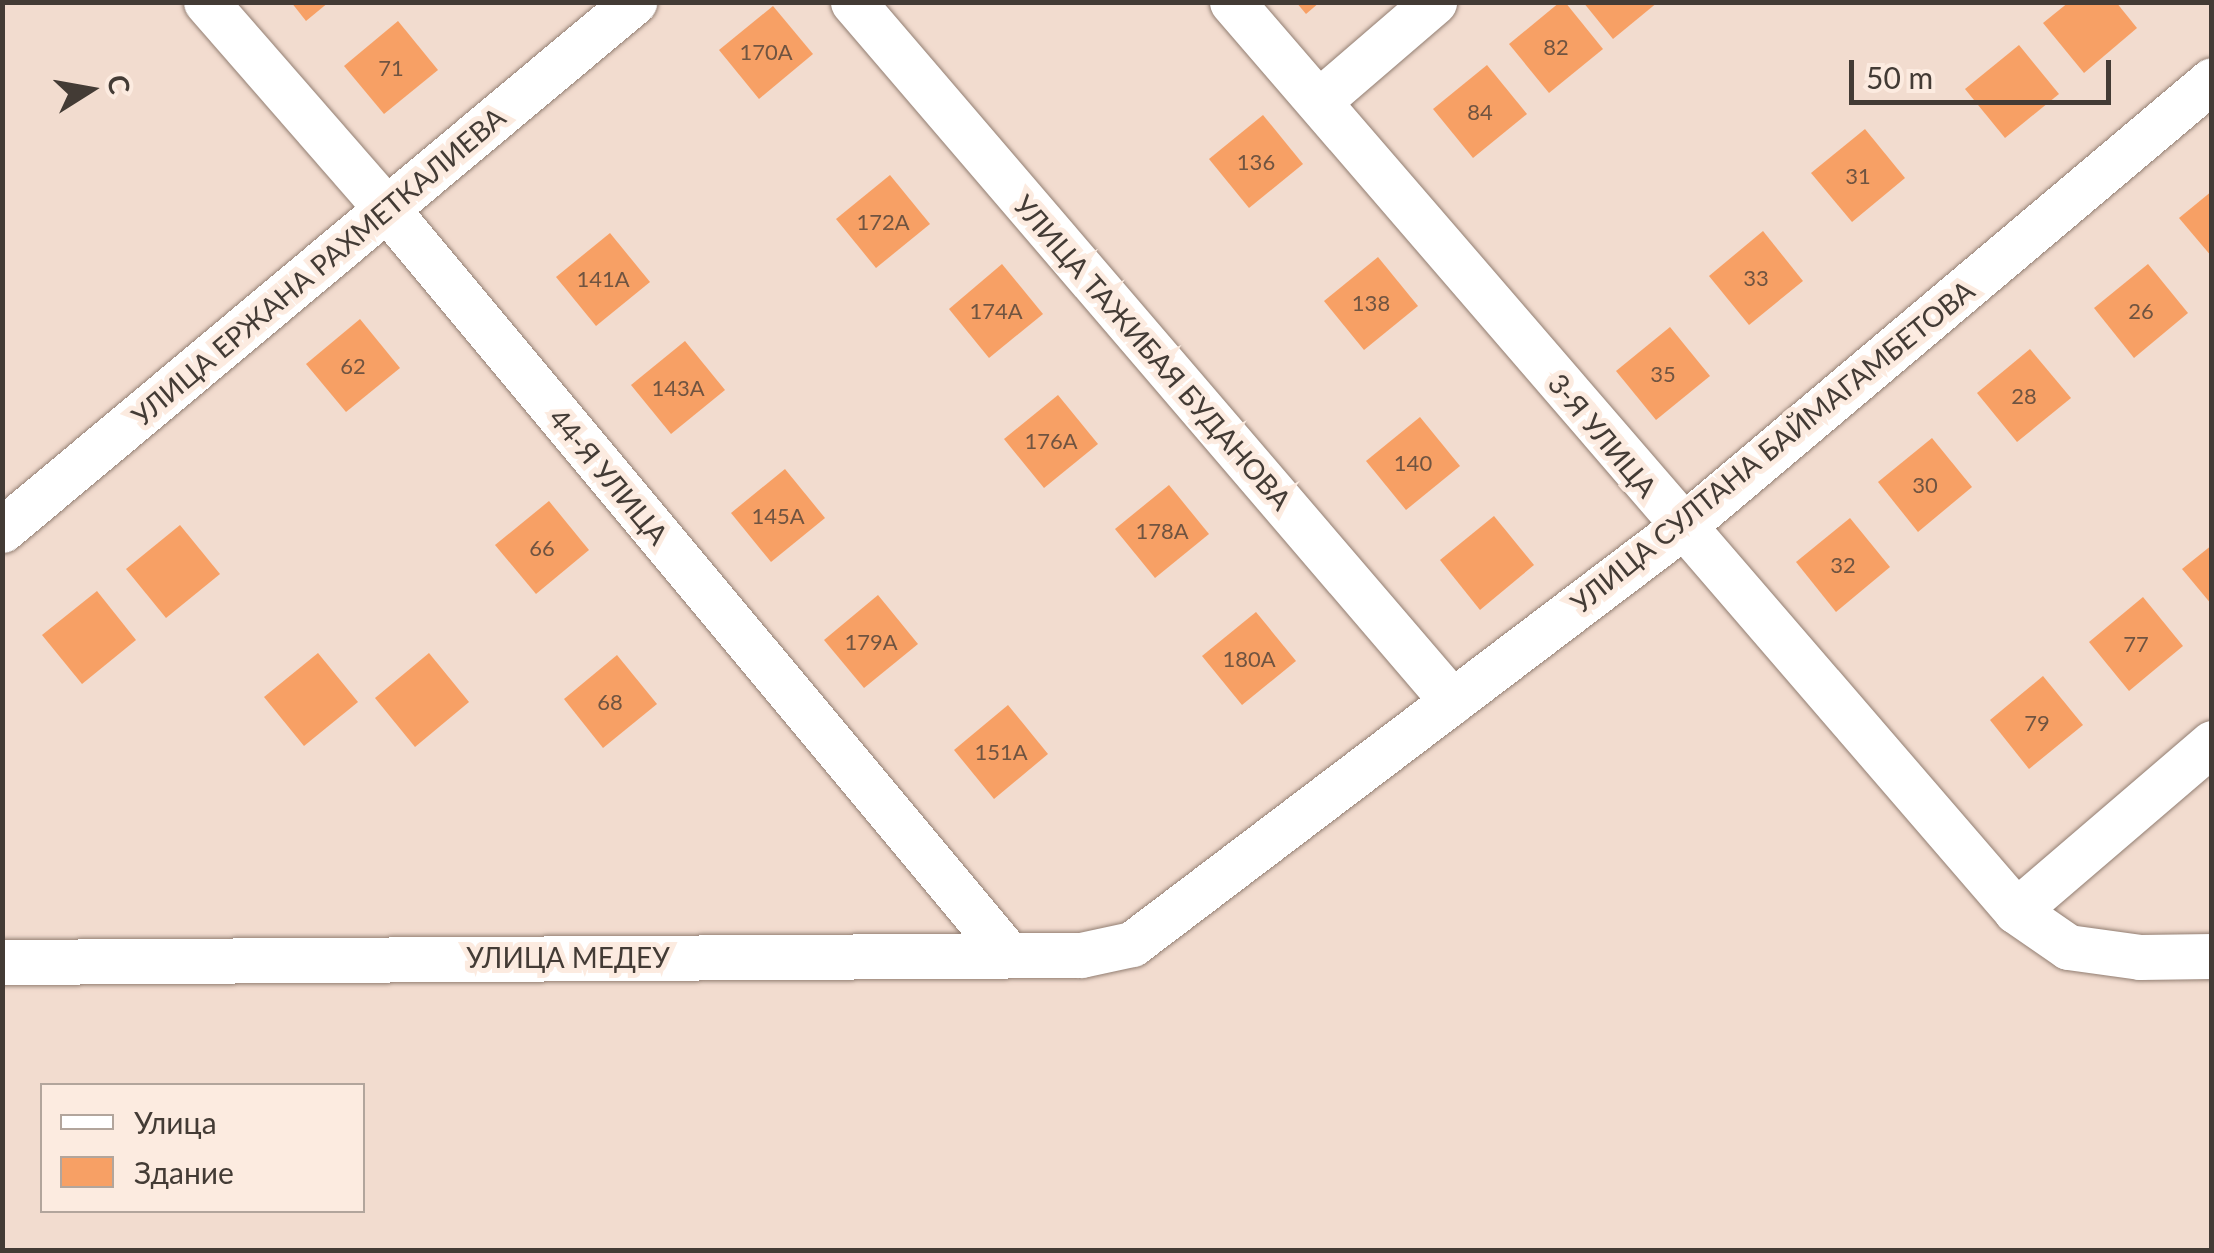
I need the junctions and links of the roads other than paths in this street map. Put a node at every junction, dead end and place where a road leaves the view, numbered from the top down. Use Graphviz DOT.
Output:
graph roads {
  1 [pos="206,2"];
  2 [pos="634,2"];
  3 [pos="853,2"];
  4 [pos="1232,2"];
  5 [pos="1434,2"];
  6 [pos="2212,80"];
  7 [pos="1319,101"];
  8 [pos="386,208"];
  9 [pos="1682,527"];
  10 [pos="2,530"];
  11 [pos="1452,701"];
  12 [pos="2212,743"];
  13 [pos="2016,911"];
  14 [pos="1132,944"];
  15 [pos="1007,953"];
  16 [pos="2212,956"];
  17 [pos="2,962"];
  1 -- 8 [label="street, 44-Я УЛИЦА"];
  2 -- 8 [label="street, УЛИЦА ЕРЖАНА РАХМЕТКАЛИЕВА"];
  3 -- 11 [label="street, УЛИЦА ТАЖИБАЯ БУДАНОВА"];
  4 -- 7 [label="street, 3-Я УЛИЦА"];
  5 -- 7 [label="street"];
  6 -- 9 [label="street, УЛИЦА СУЛТАНА БАЙМАГАМБЕТОВА"];
  7 -- 9 [label="street, 3-Я УЛИЦА"];
  8 -- 10 [label="street, УЛИЦА ЕРЖАНА РАХМЕТКАЛИЕВА"];
  8 -- 15 [label="street, 44-Я УЛИЦА"];
  9 -- 11 [label="street, УЛИЦА СУЛТАНА БАЙМАГАМБЕТОВА"];
  9 -- 13 [label="street, 3-Я УЛИЦА"];
  11 -- 14 [label="street, УЛИЦА СУЛТАНА БАЙМАГАМБЕТОВА"];
  12 -- 13 [label="street"];
  13 -- 16 [label="street"];
  14 -- 15 [label="street, УЛИЦА МЕДЕУ"];
  15 -- 17 [label="street, УЛИЦА МЕДЕУ"];
}
